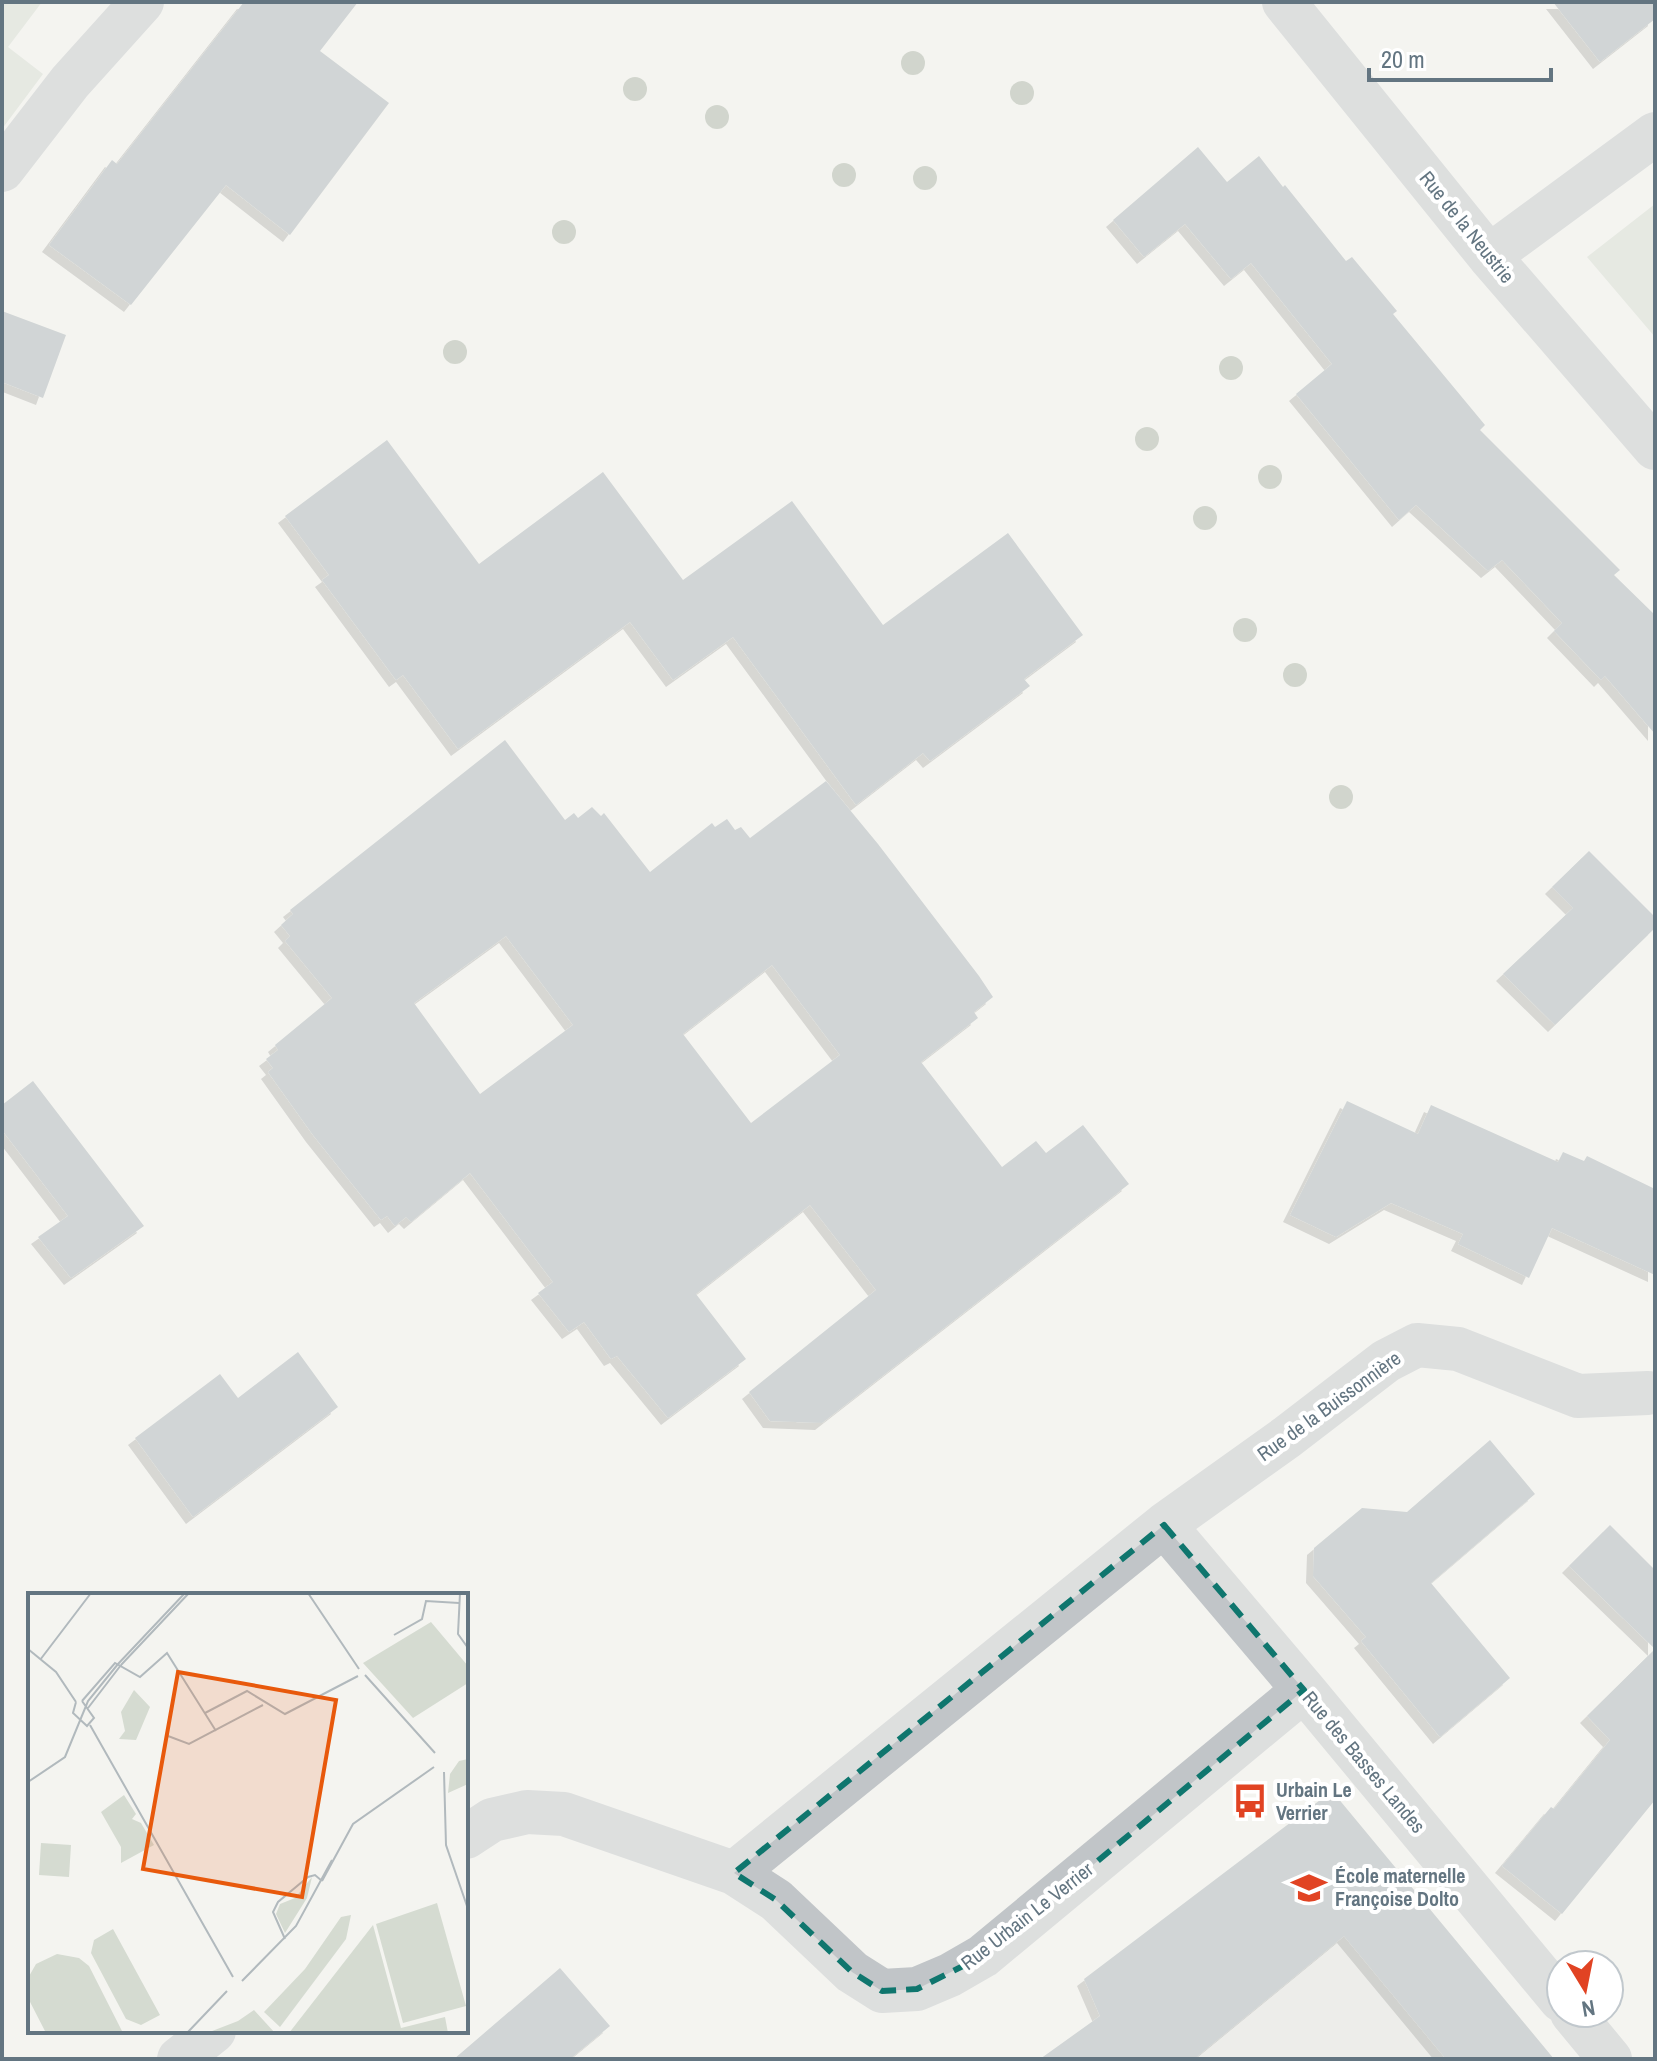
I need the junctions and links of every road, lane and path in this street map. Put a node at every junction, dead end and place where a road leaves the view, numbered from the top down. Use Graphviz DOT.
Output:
graph roads {
  1 [pos="142,2"];
  2 [pos="1284,2"];
  3 [pos="1655,134"];
  4 [pos="2,170"];
  5 [pos="1489,256"];
  6 [pos="1655,448"];
  7 [pos="1648,1393"];
  8 [pos="1164,1525"];
  9 [pos="1304,1690"];
  10 [pos="468,1836"];
  11 [pos="734,1873"];
  12 [pos="1545,1981"];
  13 [pos="1585,2029"];
  14 [pos="212,2033"];
  15 [pos="179,2059"];
  16 [pos="1610,2059"];
  1 -- 4 [label="street"];
  2 -- 5 [label="street, Rue de la Neustrie"];
  3 -- 5 [label="street"];
  5 -- 6 [label="street, Rue de la Neustrie"];
  7 -- 8 [label="street, Rue de la Buissonnière"];
  8 -- 9 [label="street, Rue des Basses Landes"];
  8 -- 11 [label="street"];
  9 -- 11 [label="street, Rue Urbain Le Verrier"];
  9 -- 12 [label="street, Rue des Basses Landes"];
  10 -- 11 [label="street, Rue Urbain Le Verrier"];
  13 -- 16 [label="street"];
  14 -- 15 [label="street"];
}
